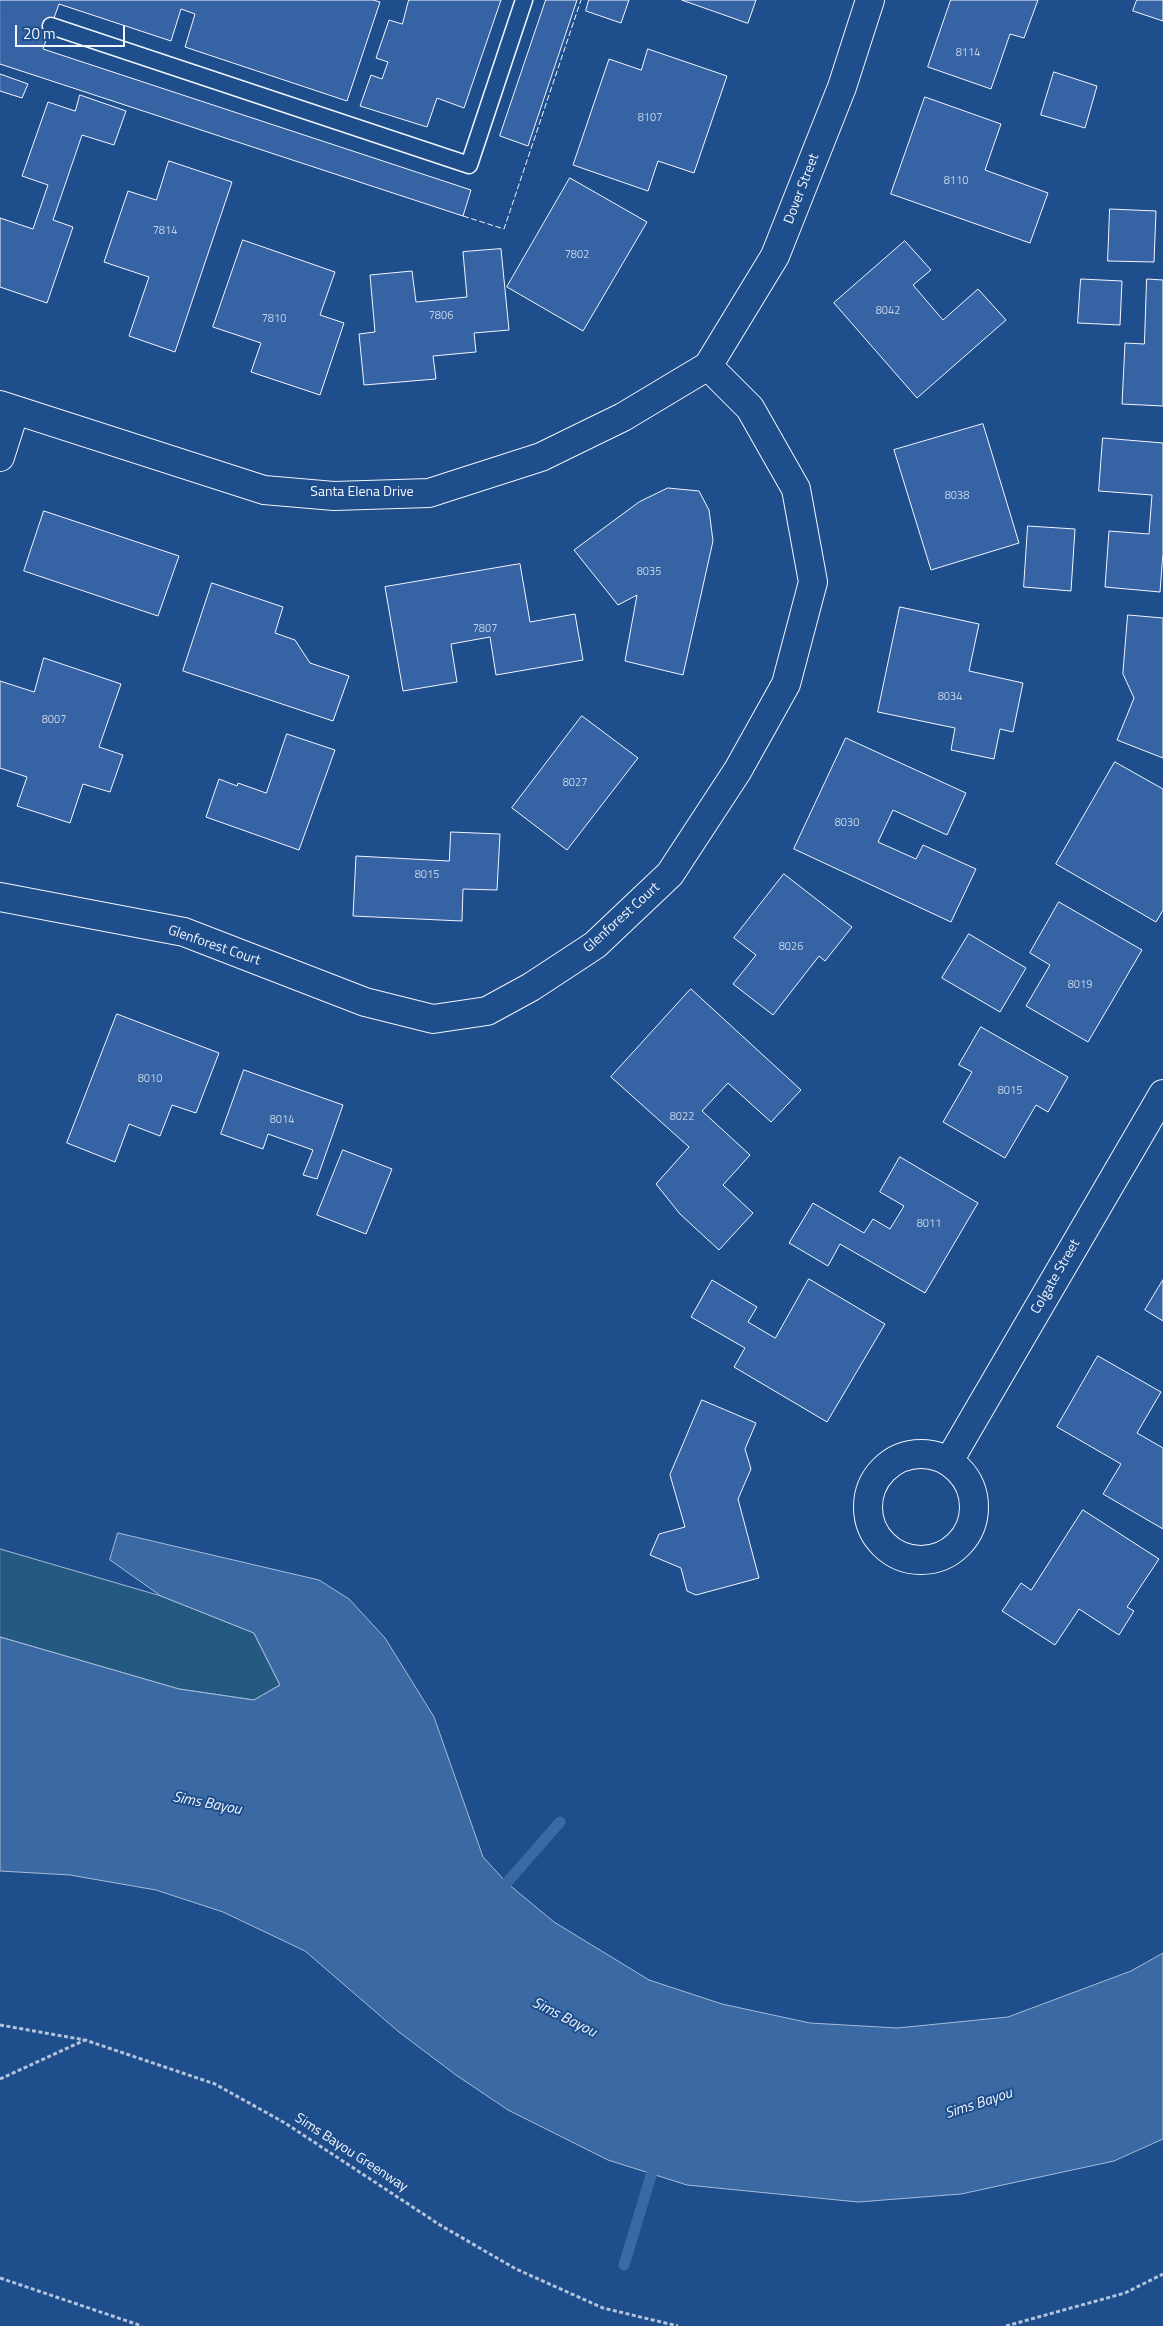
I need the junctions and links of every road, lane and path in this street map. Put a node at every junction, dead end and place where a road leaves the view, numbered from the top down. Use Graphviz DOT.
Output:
graph roads {
  1 [pos="524,0"];
  2 [pos="870,0"];
  3 [pos="51,26"];
  4 [pos="708,366"];
  5 [pos="8,408"];
  6 [pos="0,457"];
  7 [pos="0,897"];
  8 [pos="1163,1094"];
  9 [pos="949,1461"];
  10 [pos="0,2025"];
  11 [pos="85,2040"];
  12 [pos="0,2079"];
  13 [pos="1163,2274"];
  14 [pos="0,2278"];
  15 [pos="142,2326"];
  16 [pos="678,2326"];
  17 [pos="1006,2326"];
  1 -- 3 [label="lane"];
  2 -- 4 [label="street, Dover Street"];
  4 -- 5 [label="street, Santa Elena Drive"];
  4 -- 7 [label="street, Glenforest Court"];
  5 -- 6 [label="street"];
  8 -- 9 [label="street, Colgate Street"];
  10 -- 11 [label="path, Sims Bayou Greenway"];
  11 -- 12 [label="path"];
  11 -- 16 [label="path, Sims Bayou Greenway"];
  13 -- 17 [label="path"];
  14 -- 15 [label="path"];
}
